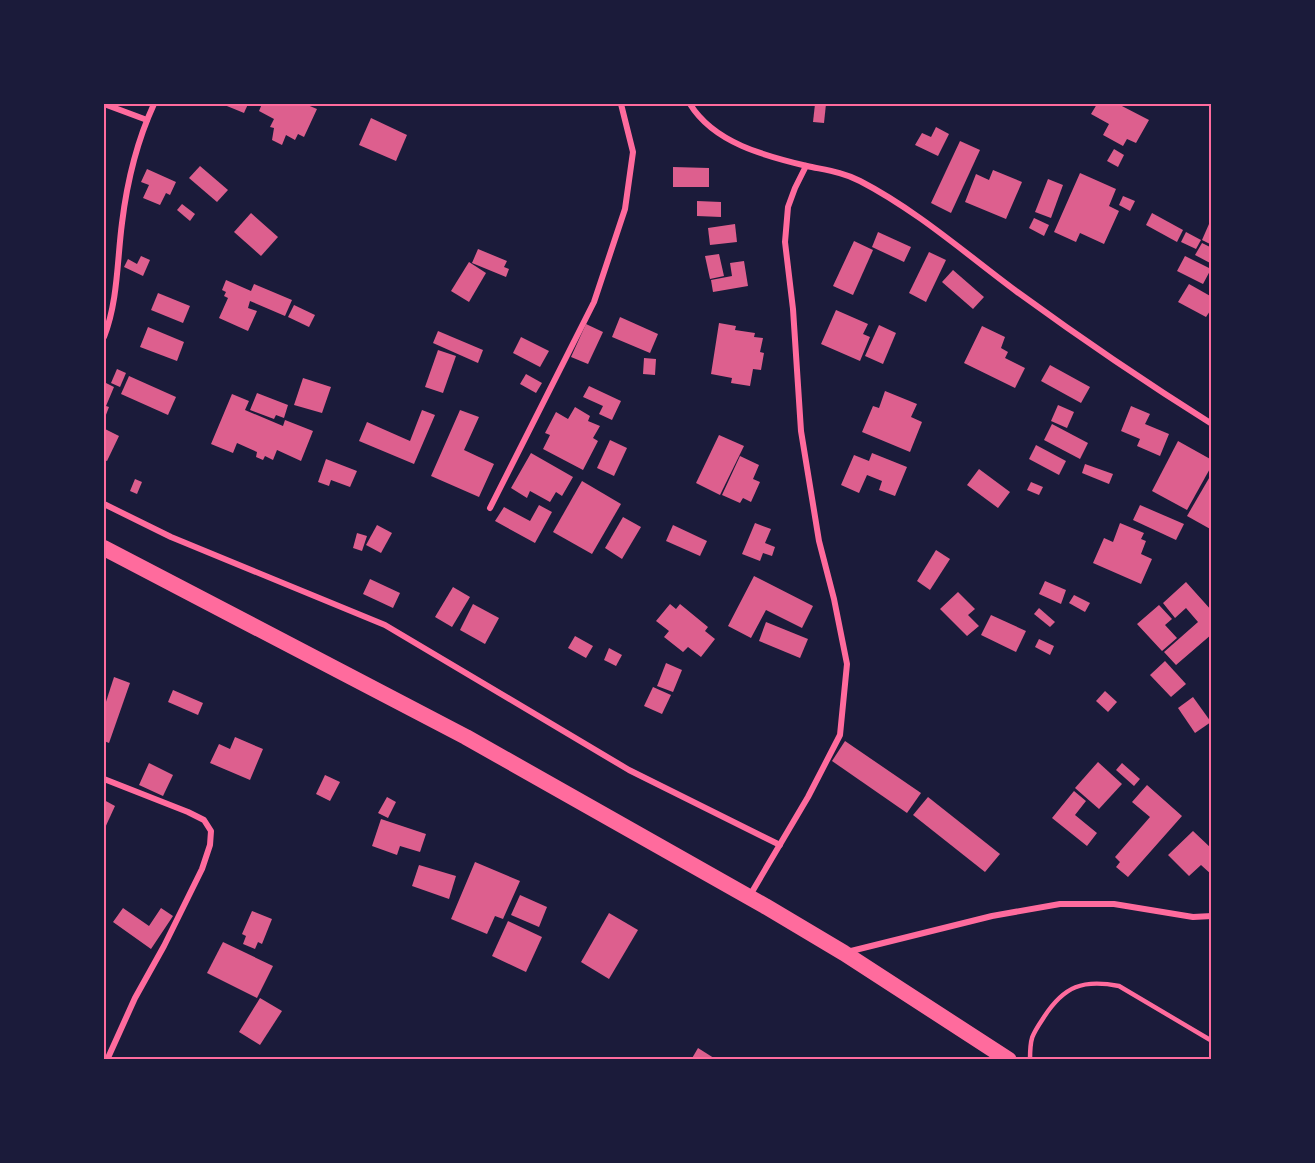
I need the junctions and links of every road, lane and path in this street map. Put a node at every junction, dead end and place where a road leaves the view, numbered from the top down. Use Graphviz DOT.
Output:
graph roads {
  1 [pos="104,104"];
  2 [pos="154,104"];
  3 [pos="621,104"];
  4 [pos="690,104"];
  5 [pos="147,120"];
  6 [pos="807,166"];
  7 [pos="104,337"];
  8 [pos="1212,424"];
  9 [pos="104,504"];
  10 [pos="490,507"];
  11 [pos="104,548"];
  12 [pos="104,779"];
  13 [pos="780,845"];
  14 [pos="749,897"];
  15 [pos="1212,916"];
  16 [pos="844,953"];
  17 [pos="1212,1041"];
  18 [pos="107,1059"];
  19 [pos="1009,1059"];
  20 [pos="1030,1059"];
  1 -- 5 [label="street"];
  2 -- 5 [label="street"];
  3 -- 10 [label="street"];
  4 -- 6 [label="street"];
  5 -- 7 [label="street"];
  6 -- 8 [label="street"];
  6 -- 13 [label="street"];
  9 -- 13 [label="street"];
  11 -- 14 [label="highway"];
  12 -- 18 [label="street"];
  13 -- 14 [label="street"];
  14 -- 16 [label="highway"];
  15 -- 16 [label="street"];
  16 -- 19 [label="highway"];
  17 -- 20 [label="lane"];
}
